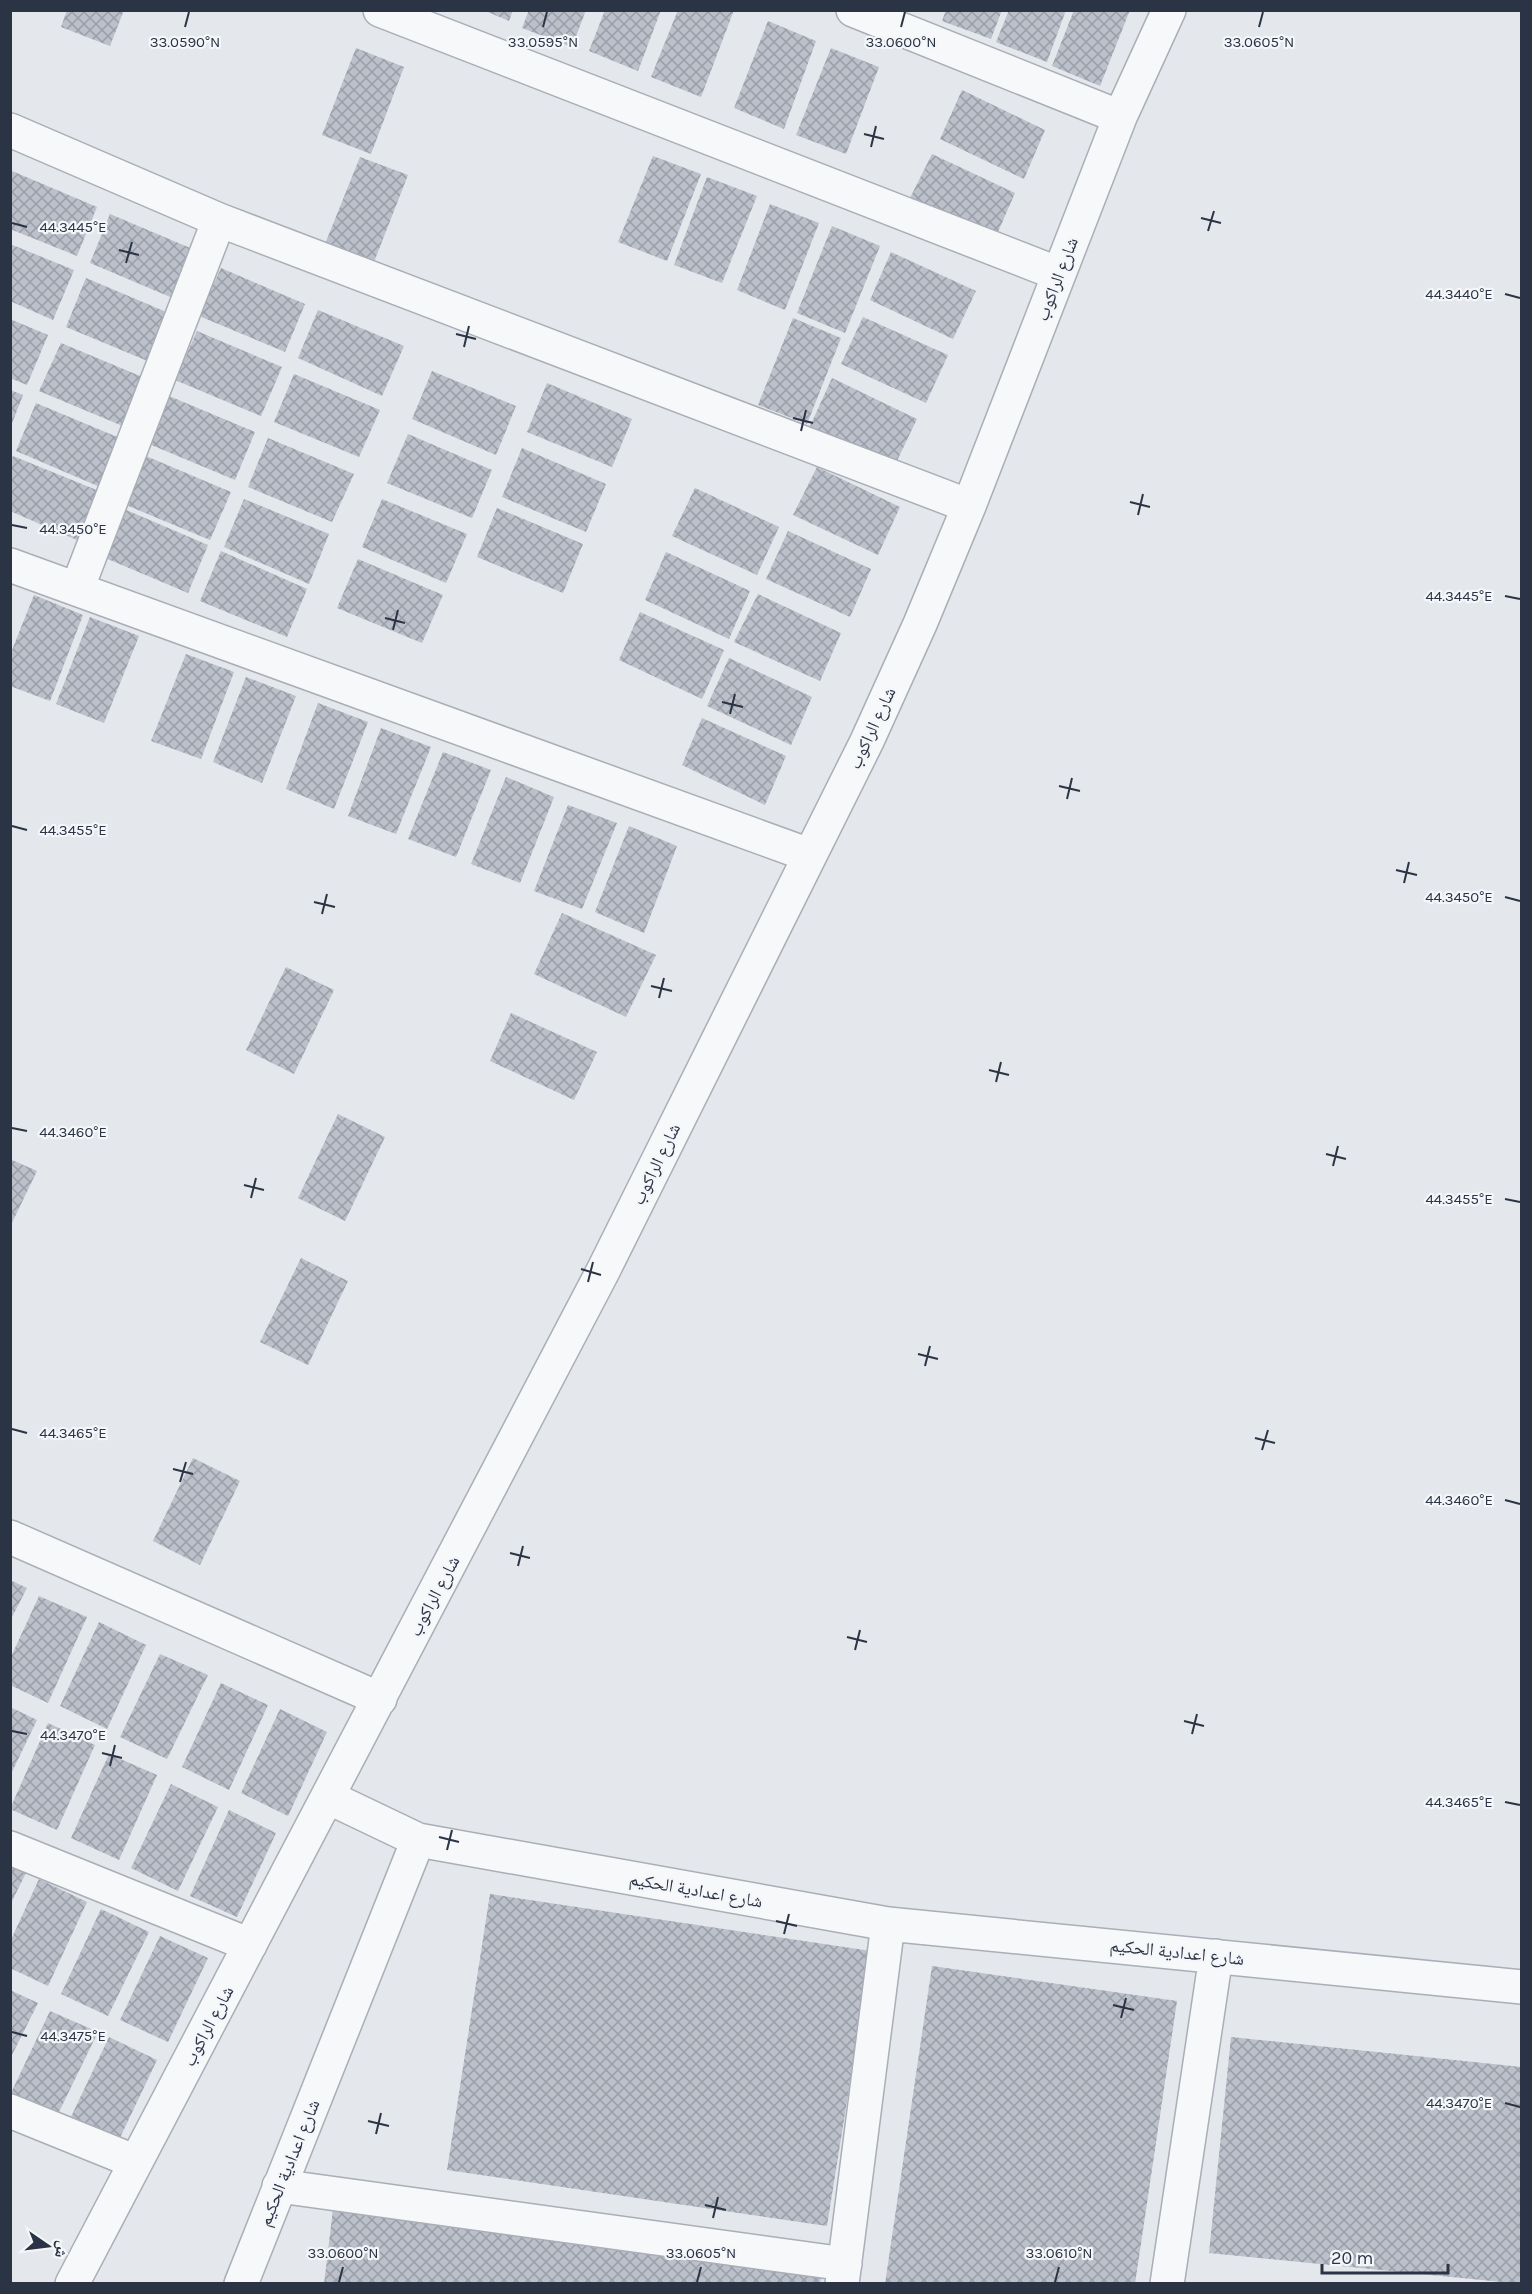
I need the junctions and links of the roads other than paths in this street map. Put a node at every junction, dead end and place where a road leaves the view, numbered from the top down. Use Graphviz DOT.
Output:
graph roads {
  1 [pos="380,10"];
  2 [pos="853,10"];
  3 [pos="1169,10"];
  4 [pos="1120,117"];
  5 [pos="10,130"];
  6 [pos="219,220"];
  7 [pos="1059,274"];
  8 [pos="969,506"];
  9 [pos="10,565"];
  10 [pos="77,589"];
  11 [pos="809,855"];
  12 [pos="10,1537"];
  13 [pos="380,1699"];
  14 [pos="328,1797"];
  15 [pos="418,1840"];
  16 [pos="10,1848"];
  17 [pos="888,1924"];
  18 [pos="250,1945"];
  19 [pos="1216,1956"];
  20 [pos="1521,1987"];
  21 [pos="10,2111"];
  22 [pos="136,2162"];
  23 [pos="279,2186"];
  24 [pos="844,2274"];
  25 [pos="72,2283"];
  26 [pos="241,2283"];
  27 [pos="1167,2283"];
  1 -- 7 [label="street"];
  2 -- 4 [label="street"];
  3 -- 4 [label="street, شارع الراكوب"];
  4 -- 7 [label="street, شارع الراكوب"];
  5 -- 6 [label="street"];
  6 -- 8 [label="street"];
  6 -- 10 [label="street"];
  7 -- 8 [label="street, شارع الراكوب"];
  8 -- 11 [label="street, شارع الراكوب"];
  9 -- 10 [label="street"];
  10 -- 11 [label="street"];
  11 -- 13 [label="street, شارع الراكوب"];
  12 -- 13 [label="street"];
  13 -- 14 [label="street, شارع الراكوب"];
  14 -- 15 [label="street"];
  14 -- 18 [label="street, شارع الراكوب"];
  15 -- 17 [label="street, شارع اعدادية الحكيم"];
  15 -- 23 [label="street, شارع اعدادية الحكيم"];
  16 -- 18 [label="street"];
  17 -- 19 [label="street, شارع اعدادية الحكيم"];
  17 -- 24 [label="street"];
  18 -- 22 [label="street, شارع الراكوب"];
  19 -- 20 [label="street, شارع اعدادية الحكيم"];
  19 -- 27 [label="street"];
  21 -- 22 [label="street"];
  22 -- 25 [label="street, شارع الراكوب"];
  23 -- 24 [label="street"];
  23 -- 26 [label="street, شارع اعدادية الحكيم"];
}
